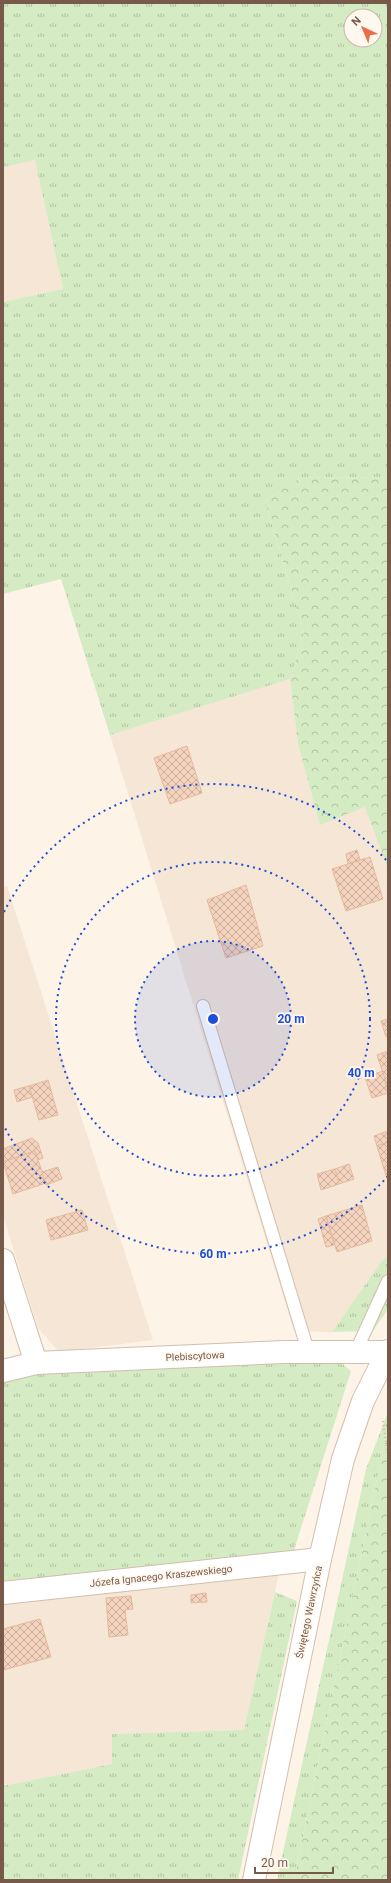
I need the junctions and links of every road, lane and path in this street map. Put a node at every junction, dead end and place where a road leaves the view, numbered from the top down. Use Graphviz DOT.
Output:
graph roads {
  1 [pos="203,1006"];
  2 [pos="3,1260"];
  3 [pos="388,1281"];
  4 [pos="308,1351"];
  5 [pos="356,1351"];
  6 [pos="388,1351"];
  7 [pos="36,1363"];
  8 [pos="3,1371"];
  9 [pos="382,1417"];
  10 [pos="388,1455"];
  11 [pos="320,1559"];
  12 [pos="3,1593"];
  13 [pos="254,1880"];
  1 -- 4 [label="lane"];
  2 -- 7 [label="street"];
  3 -- 5 [label="lane"];
  4 -- 5 [label="street, Plebiscytowa"];
  4 -- 7 [label="street, Plebiscytowa"];
  5 -- 6 [label="street, Plebiscytowa"];
  6 -- 11 [label="street, Świętego Wawrzyńca"];
  7 -- 8 [label="street, Plebiscytowa"];
  9 -- 10 [label="path"];
  11 -- 12 [label="street, Józefa Ignacego Kraszewskiego"];
  11 -- 13 [label="street, Świętego Wawrzyńca"];
}
